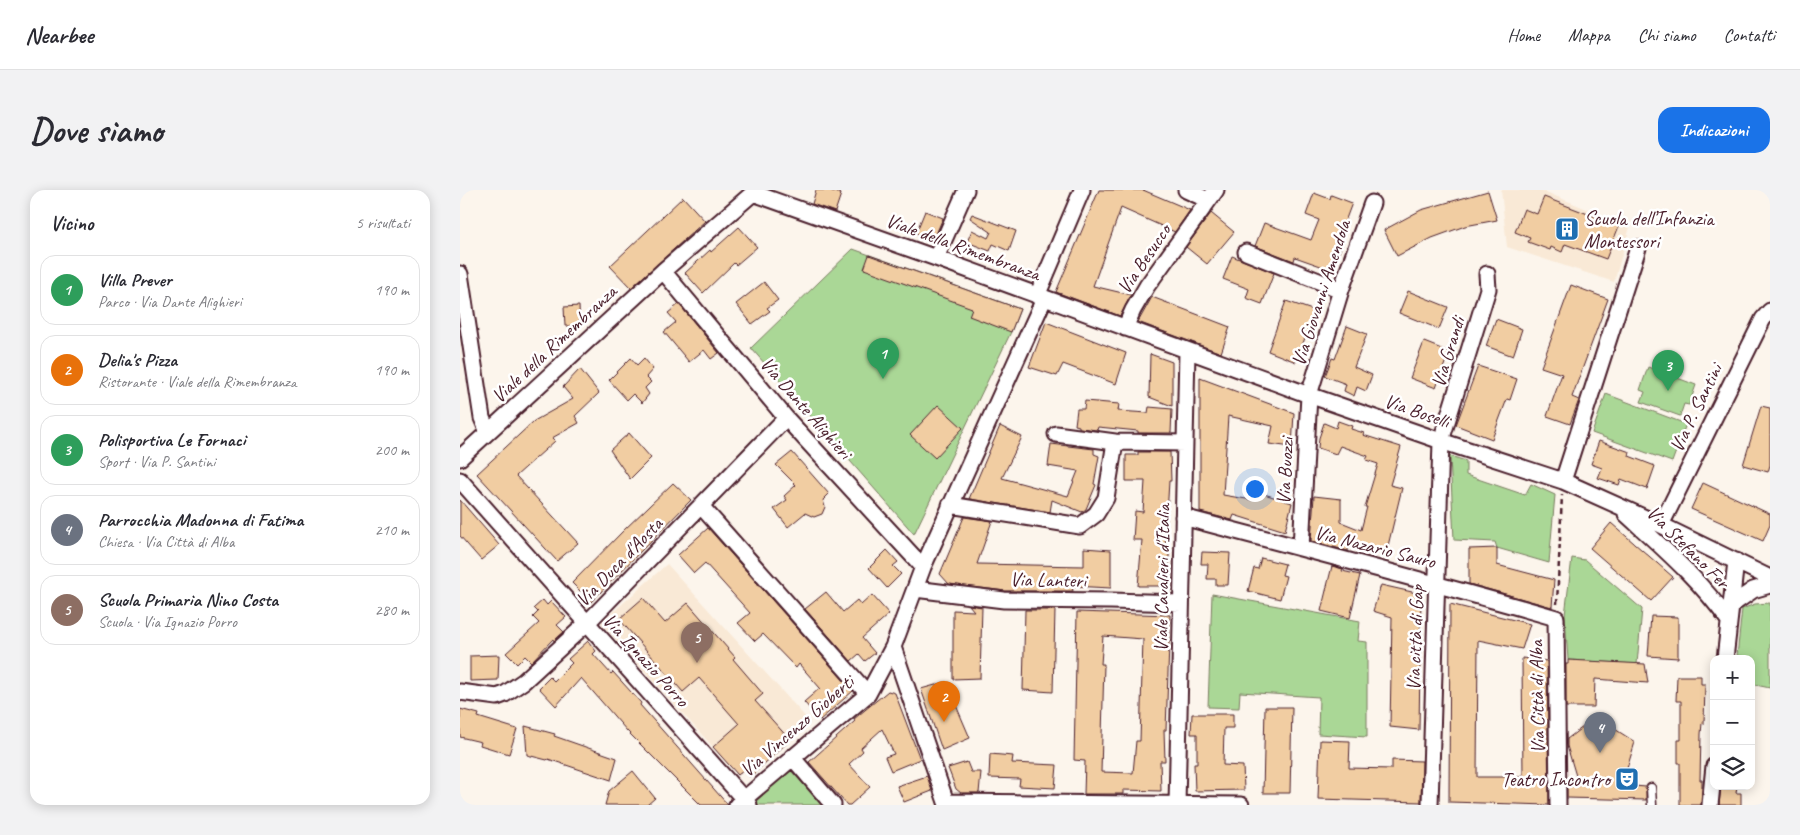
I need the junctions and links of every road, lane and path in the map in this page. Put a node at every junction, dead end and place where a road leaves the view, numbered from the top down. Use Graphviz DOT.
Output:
graph roads {
  1 [pos="966,190"];
  2 [pos="1082,190"];
  3 [pos="1186,190"];
  4 [pos="753,192"];
  5 [pos="1212,195"];
  6 [pos="1372,204"];
  7 [pos="1638,248"];
  8 [pos="1246,252"];
  9 [pos="936,258"];
  10 [pos="663,271"];
  11 [pos="460,274"];
  12 [pos="1487,274"];
  13 [pos="1341,290"];
  14 [pos="1040,297"];
  15 [pos="1770,311"];
  16 [pos="1125,328"];
  17 [pos="1187,352"];
  18 [pos="1309,395"];
  19 [pos="786,418"];
  20 [pos="488,432"];
  21 [pos="1056,434"];
  22 [pos="1442,441"];
  23 [pos="1115,442"];
  24 [pos="1185,443"];
  25 [pos="460,458"];
  26 [pos="460,480"];
  27 [pos="1563,481"];
  28 [pos="1616,504"];
  29 [pos="950,505"];
  30 [pos="701,506"];
  31 [pos="1182,517"];
  32 [pos="1661,525"];
  33 [pos="1301,548"];
  34 [pos="1736,560"];
  35 [pos="923,567"];
  36 [pos="1770,578"];
  37 [pos="1437,583"];
  38 [pos="1770,585"];
  39 [pos="915,589"];
  40 [pos="1181,603"];
  41 [pos="1729,613"];
  42 [pos="1556,618"];
  43 [pos="587,623"];
  44 [pos="893,647"];
  45 [pos="1725,655"];
  46 [pos="460,692"];
  47 [pos="868,694"];
  48 [pos="792,757"];
  49 [pos="1651,788"];
  50 [pos="1712,790"];
  51 [pos="743,803"];
  52 [pos="947,803"];
  53 [pos="1177,804"];
  54 [pos="833,805"];
  55 [pos="1241,805"];
  56 [pos="1430,805"];
  57 [pos="1558,805"];
  58 [pos="1652,805"];
  59 [pos="1710,805"];
  1 -- 9 [label="street"];
  2 -- 14 [label="street"];
  3 -- 5 [label="street"];
  4 -- 9 [label="street, Viale della Rimembranza"];
  4 -- 10 [label="street, Viale della Rimembranza"];
  5 -- 16 [label="street, Via Besucco"];
  6 -- 13 [label="street, Via Giovanni Amendola"];
  7 -- 27 [label="street"];
  8 -- 13 [label="street"];
  9 -- 14 [label="street, Viale della Rimembranza"];
  10 -- 19 [label="street, Via Dante Alighieri"];
  10 -- 20 [label="street, Viale della Rimembranza"];
  11 -- 20 [label="street"];
  12 -- 22 [label="street, Via Grandi"];
  13 -- 18 [label="street, Via Giovanni Amendola"];
  14 -- 16 [label="street, Via Boselli"];
  14 -- 29 [label="street, Viale della Rimembranza"];
  15 -- 32 [label="street, Via P. Santini"];
  16 -- 17 [label="street, Via Boselli"];
  17 -- 18 [label="street, Via Boselli"];
  17 -- 24 [label="street, Viale Cavalieri d'Italia"];
  18 -- 22 [label="street, Via Boselli"];
  18 -- 33 [label="street, Via Buozzi"];
  19 -- 30 [label="street, Via Duca d'Aosta"];
  19 -- 35 [label="street, Via Dante Alighieri"];
  20 -- 25 [label="street, Viale della Rimembranza"];
  21 -- 23 [label="street"];
  22 -- 27 [label="street, Via Boselli"];
  22 -- 37 [label="street, Via città di Gap"];
  23 -- 24 [label="street"];
  23 -- 29 [label="street"];
  24 -- 31 [label="street, Viale Cavalieri d'Italia"];
  26 -- 43 [label="street, Via Ignazio Porro"];
  27 -- 28 [label="street, Via Boselli"];
  27 -- 42 [label="path"];
  28 -- 32 [label="street, Via Boselli"];
  28 -- 41 [label="street, Via Stefano Fer"];
  29 -- 35 [label="street, Viale della Rimembranza"];
  30 -- 43 [label="street, Via Duca d'Aosta"];
  30 -- 47 [label="street"];
  31 -- 33 [label="street, Via Nazario Sauro"];
  31 -- 40 [label="street, Viale Cavalieri d'Italia"];
  32 -- 34 [label="street, Via Boselli"];
  33 -- 37 [label="street, Via Nazario Sauro"];
  34 -- 36 [label="street, Via Boselli"];
  34 -- 41 [label="street, Via Stefano Fer"];
  35 -- 39 [label="street, Viale della Rimembranza"];
  37 -- 42 [label="street, Via Nazario Sauro"];
  37 -- 56 [label="street, Via città di Gap"];
  38 -- 41 [label="street, Via Stefano Fer"];
  39 -- 40 [label="street, Via Lanteri"];
  39 -- 44 [label="street, Viale della Rimembranza"];
  40 -- 53 [label="street, Viale Cavalieri d'Italia"];
  41 -- 45 [label="street, Via Stefano Fer"];
  42 -- 57 [label="street, Via Città di Alba"];
  43 -- 46 [label="street, Via Duca d'Aosta"];
  43 -- 51 [label="street, Via Ignazio Porro"];
  44 -- 47 [label="street, Via Vincenzo Gioberti"];
  44 -- 52 [label="street"];
  47 -- 48 [label="street, Via Vincenzo Gioberti"];
  48 -- 51 [label="street, Via Vincenzo Gioberti"];
  48 -- 54 [label="street"];
  49 -- 58 [label="lane"];
  50 -- 59 [label="street"];
  52 -- 53 [label="street"];
  53 -- 55 [label="street"];
}
